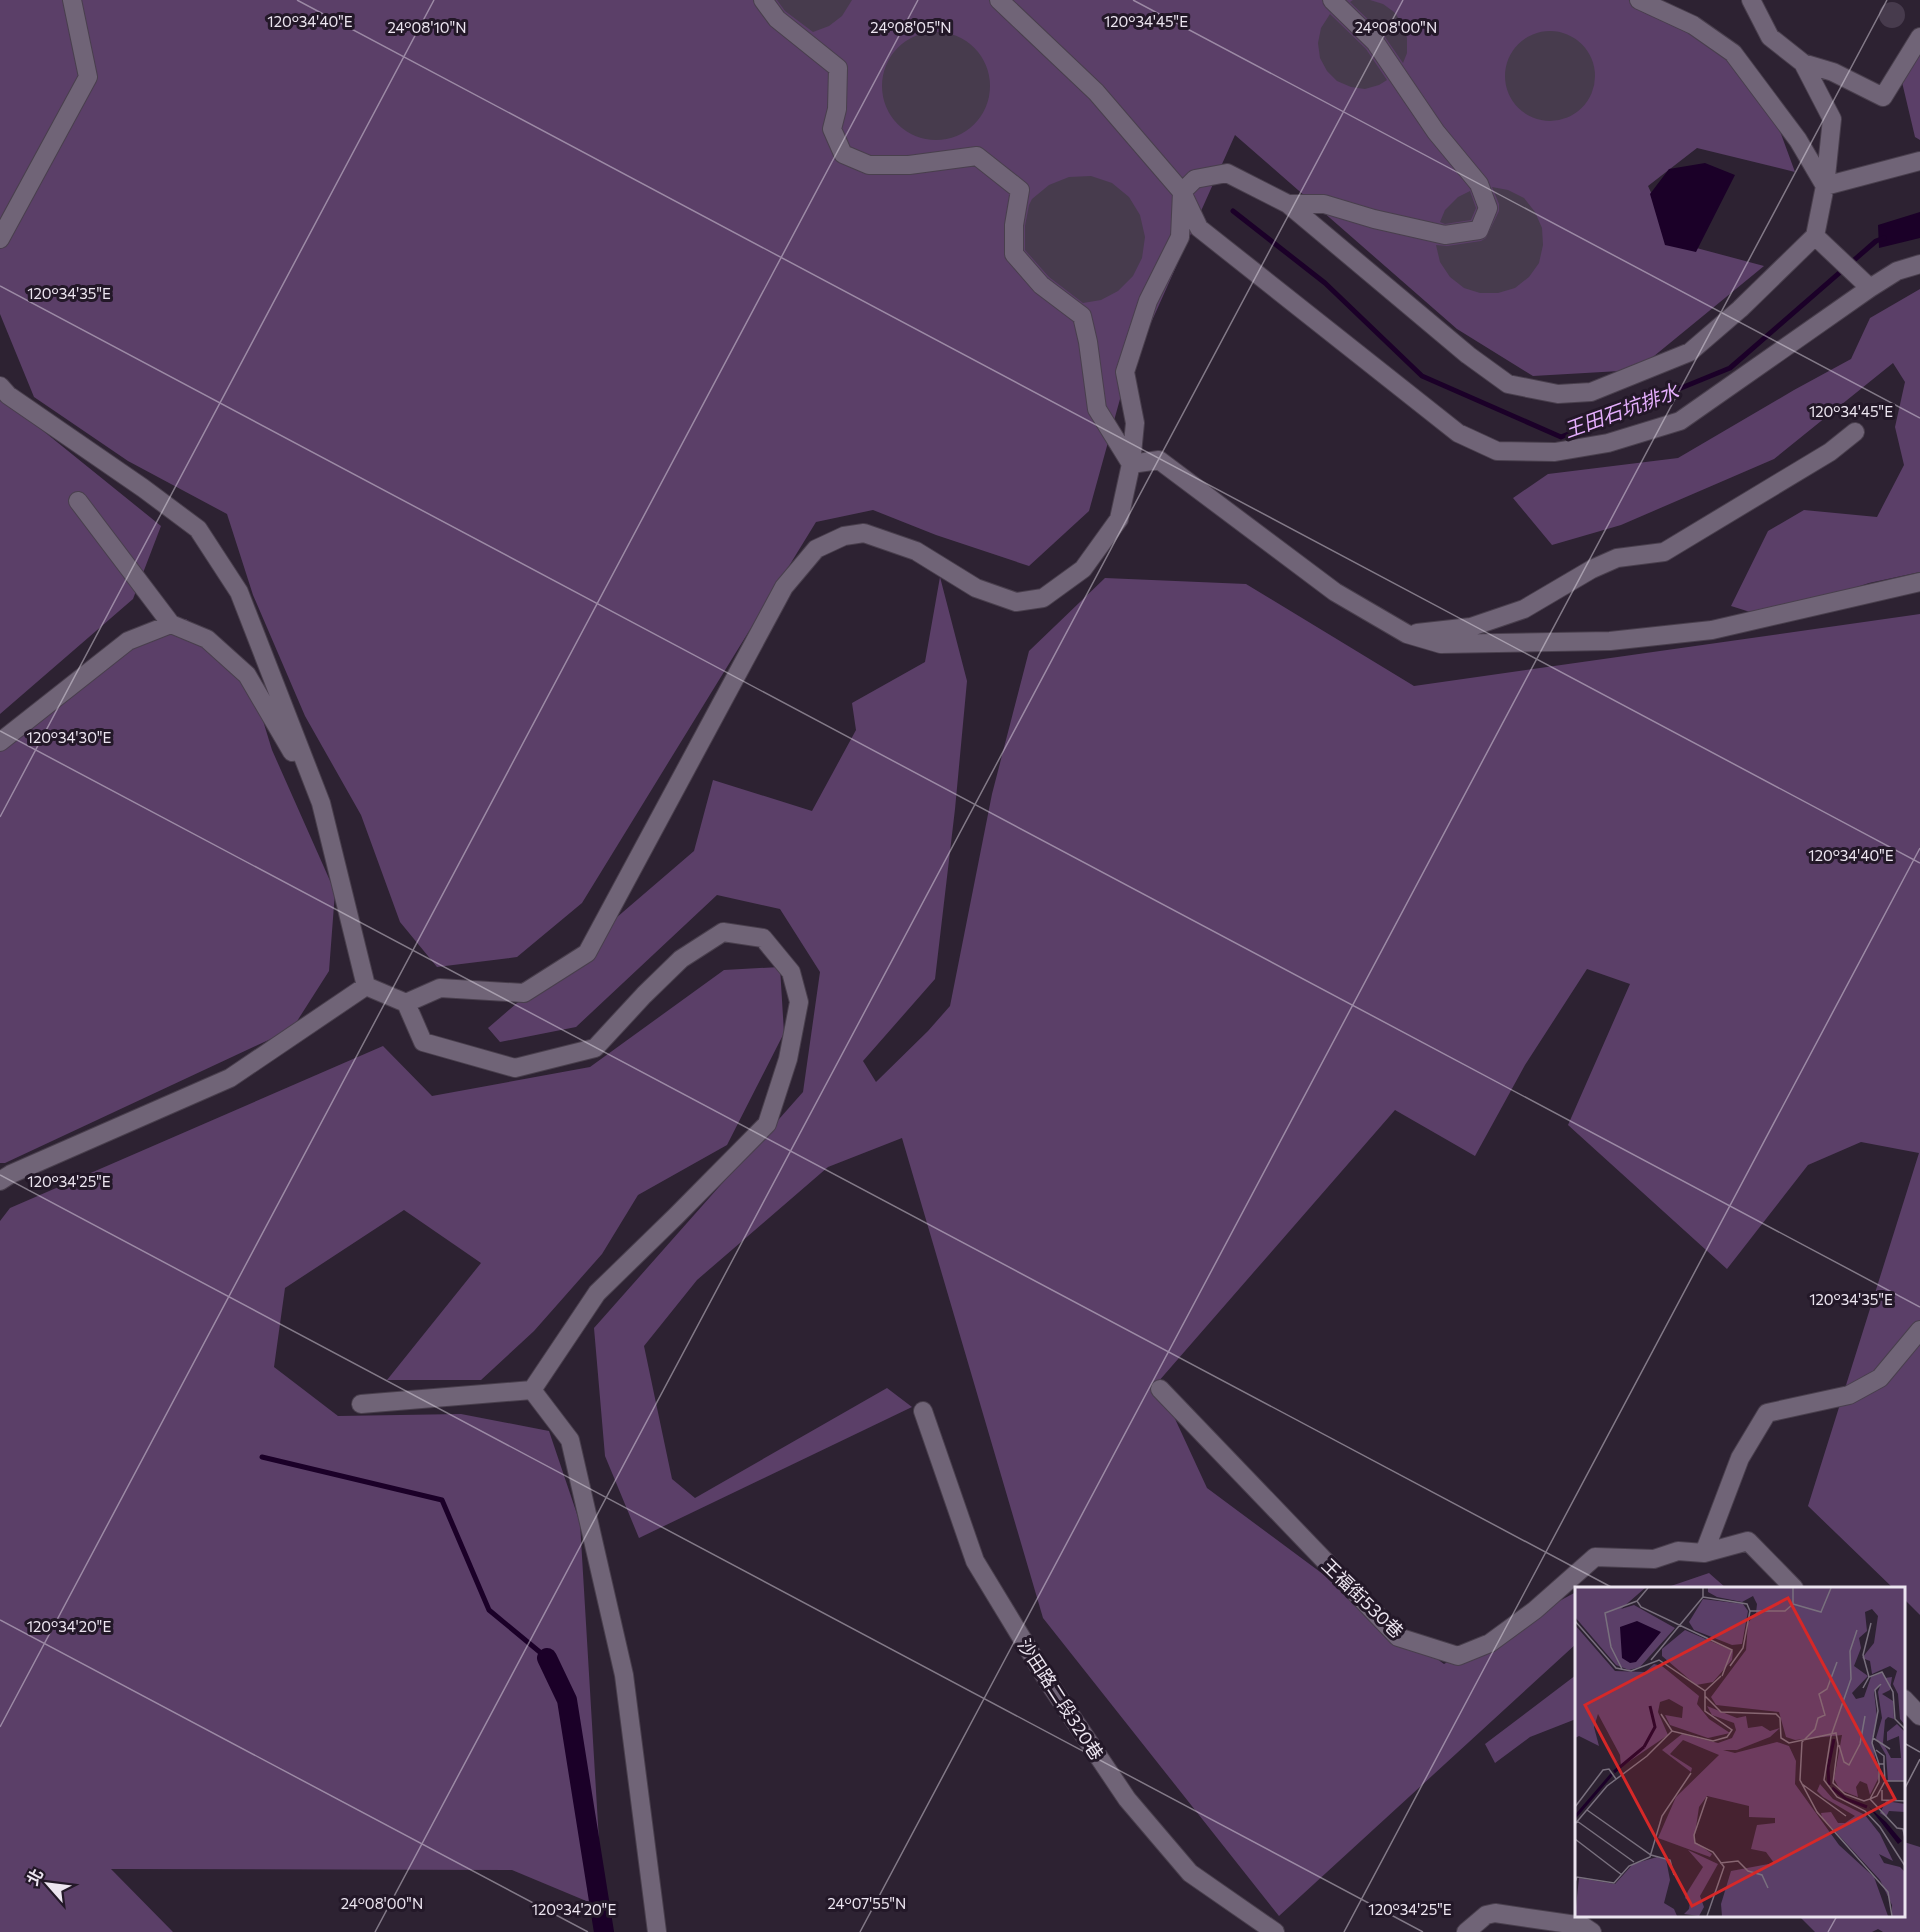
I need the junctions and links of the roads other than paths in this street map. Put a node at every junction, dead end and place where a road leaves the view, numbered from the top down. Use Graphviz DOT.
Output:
graph roads {
  1 [pos="72,0"];
  2 [pos="763,0"];
  3 [pos="999,0"];
  4 [pos="1332,0"];
  5 [pos="1639,0"];
  6 [pos="1753,0"];
  7 [pos="1920,37"];
  8 [pos="1803,63"];
  9 [pos="1920,160"];
  10 [pos="1825,186"];
  11 [pos="1182,192"];
  12 [pos="1288,204"];
  13 [pos="1815,236"];
  14 [pos="0,239"];
  15 [pos="1920,264"];
  16 [pos="1870,288"];
  17 [pos="0,386"];
  18 [pos="1855,432"];
  19 [pos="1131,464"];
  20 [pos="78,501"];
  21 [pos="1920,582"];
  22 [pos="171,624"];
  23 [pos="1407,634"];
  24 [pos="0,742"];
  25 [pos="321,803"];
  26 [pos="366,986"];
  27 [pos="406,1003"];
  28 [pos="0,1181"];
  29 [pos="1920,1330"];
  30 [pos="532,1389"];
  31 [pos="1160,1389"];
  32 [pos="361,1404"];
  33 [pos="924,1411"];
  34 [pos="1704,1553"];
  35 [pos="1793,1587"];
  36 [pos="1905,1700"];
  37 [pos="1920,1716"];
  38 [pos="657,1932"];
  39 [pos="1275,1932"];
  40 [pos="1466,1932"];
  41 [pos="1592,1932"];
  1 -- 14 [label="street"];
  2 -- 19 [label="street"];
  3 -- 11 [label="street"];
  4 -- 12 [label="street"];
  5 -- 10 [label="street"];
  6 -- 8 [label="street"];
  7 -- 8 [label="street"];
  8 -- 10 [label="street"];
  9 -- 10 [label="street"];
  10 -- 13 [label="street"];
  11 -- 12 [label="street"];
  11 -- 16 [label="street"];
  11 -- 19 [label="street"];
  12 -- 13 [label="street"];
  13 -- 16 [label="street"];
  15 -- 16 [label="street"];
  17 -- 25 [label="street"];
  18 -- 23 [label="street"];
  19 -- 23 [label="street"];
  19 -- 27 [label="street"];
  20 -- 22 [label="street"];
  21 -- 23 [label="street"];
  22 -- 24 [label="street"];
  22 -- 25 [label="street"];
  25 -- 26 [label="street"];
  26 -- 27 [label="street"];
  26 -- 28 [label="street"];
  27 -- 30 [label="street"];
  29 -- 34 [label="street"];
  30 -- 32 [label="street"];
  30 -- 38 [label="street"];
  31 -- 34 [label="street, 王福街530巷"];
  33 -- 39 [label="street, 沙田路二段320巷"];
  34 -- 35 [label="street, 王福街530巷"];
  36 -- 37 [label="street"];
  40 -- 41 [label="street"];
}
